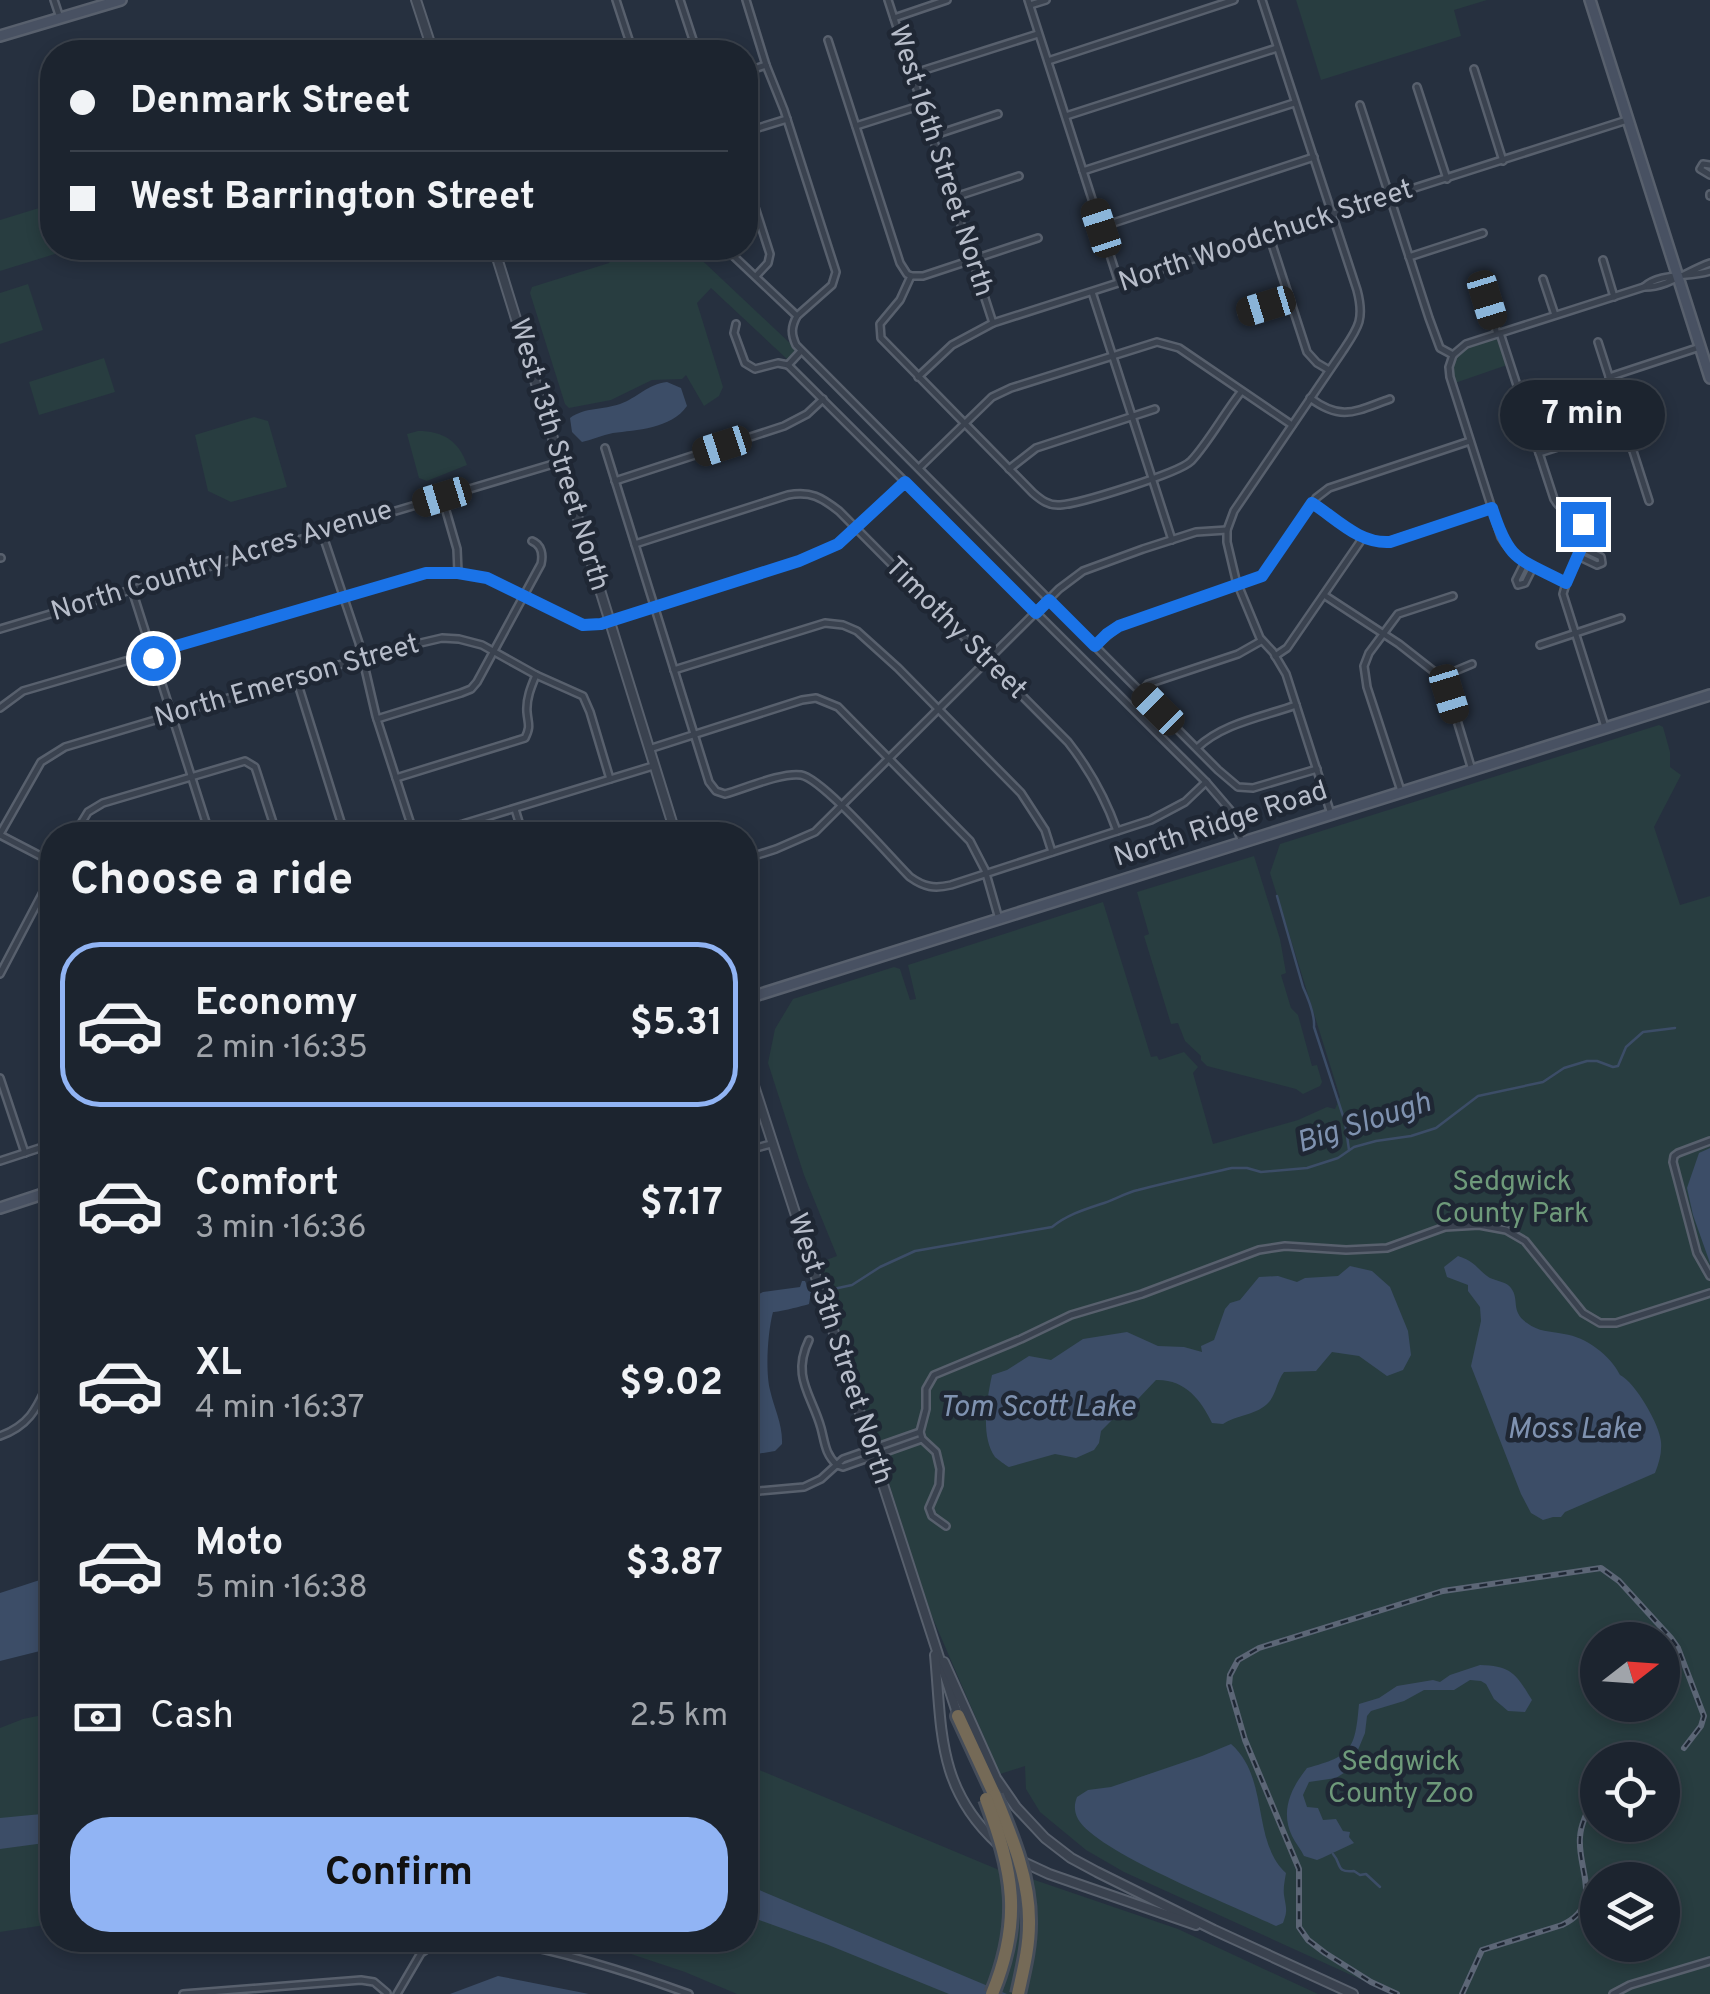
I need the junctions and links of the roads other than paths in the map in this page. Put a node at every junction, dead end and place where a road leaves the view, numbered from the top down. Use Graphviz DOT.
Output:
graph roads {
  1 [pos="54,0"];
  2 [pos="122,0"];
  3 [pos="416,0"];
  4 [pos="616,0"];
  5 [pos="680,0"];
  6 [pos="746,0"];
  7 [pos="888,0"];
  8 [pos="948,0"];
  9 [pos="1046,0"];
  10 [pos="1234,0"];
  11 [pos="1262,0"];
  12 [pos="1590,0"];
  13 [pos="1029,3"];
  14 [pos="60,18"];
  15 [pos="894,18"];
  16 [pos="1039,34"];
  17 [pos="0,36"];
  18 [pos="429,40"];
  19 [pos="628,40"];
  20 [pos="693,40"];
  21 [pos="828,40"];
  22 [pos="1278,48"];
  23 [pos="1048,62"];
  24 [pos="766,65"];
  25 [pos="758,68"];
  26 [pos="1474,69"];
  27 [pos="912,74"];
  28 [pos="1418,88"];
  29 [pos="1296,102"];
  30 [pos="922,105"];
  31 [pos="1360,105"];
  32 [pos="998,114"];
  33 [pos="1066,116"];
  34 [pos="787,119"];
  35 [pos="1628,120"];
  36 [pos="856,126"];
  37 [pos="758,128"];
  38 [pos="932,136"];
  39 [pos="1314,157"];
  40 [pos="1503,160"];
  41 [pos="1710,164"];
  42 [pos="1083,171"];
  43 [pos="1019,176"];
  44 [pos="1710,176"];
  45 [pos="1447,178"];
  46 [pos="1390,197"];
  47 [pos="952,198"];
  48 [pos="1332,215"];
  49 [pos="758,217"];
  50 [pos="1101,228"];
  51 [pos="1483,233"];
  52 [pos="1269,235"];
  53 [pos="1038,238"];
  54 [pos="1409,257"];
  55 [pos="498,260"];
  56 [pos="739,260"];
  57 [pos="972,260"];
  58 [pos="1603,260"];
  59 [pos="1710,263"];
  60 [pos="1710,271"];
  61 [pos="756,276"];
  62 [pos="911,276"];
  63 [pos="1677,277"];
  64 [pos="1543,279"];
  65 [pos="1119,284"];
  66 [pos="1092,292"];
  67 [pos="1614,296"];
  68 [pos="1289,298"];
  69 [pos="1487,300"];
  70 [pos="1242,313"];
  71 [pos="797,316"];
  72 [pos="1554,316"];
  73 [pos="993,323"];
  74 [pos="736,324"];
  75 [pos="1499,333"];
  76 [pos="1598,342"];
  77 [pos="1700,347"];
  78 [pos="798,348"];
  79 [pos="1112,355"];
  80 [pos="1453,355"];
  81 [pos="788,365"];
  82 [pos="1329,371"];
  83 [pos="918,377"];
  84 [pos="1609,377"];
  85 [pos="1710,378"];
  86 [pos="1544,386"];
  87 [pos="1241,392"];
  88 [pos="1520,394"];
  89 [pos="1310,398"];
  90 [pos="823,399"];
  91 [pos="1390,400"];
  92 [pos="1155,409"];
  93 [pos="1132,416"];
  94 [pos="964,423"];
  95 [pos="1292,425"];
  96 [pos="1470,440"];
  97 [pos="1564,445"];
  98 [pos="605,448"];
  99 [pos="1539,454"];
  100 [pos="560,462"];
  101 [pos="918,469"];
  102 [pos="1009,469"];
  103 [pos="1152,478"];
  104 [pos="615,480"];
  105 [pos="905,482"];
  106 [pos="442,497"];
  107 [pos="1649,501"];
  108 [pos="1312,503"];
  109 [pos="1492,508"];
  110 [pos="1570,516"];
  111 [pos="1578,520"];
  112 [pos="854,529"];
  113 [pos="1227,530"];
  114 [pos="322,533"];
  115 [pos="1362,538"];
  116 [pos="1172,540"];
  117 [pos="532,541"];
  118 [pos="635,544"];
  119 [pos="1583,548"];
  120 [pos="1578,556"];
  121 [pos="1525,562"];
  122 [pos="1533,567"];
  123 [pos="458,573"];
  124 [pos="1566,583"];
  125 [pos="1238,586"];
  126 [pos="131,589"];
  127 [pos="1324,595"];
  128 [pos="344,596"];
  129 [pos="524,596"];
  130 [pos="1453,596"];
  131 [pos="1049,600"];
  132 [pos="654,607"];
  133 [pos="1036,613"];
  134 [pos="1621,618"];
  135 [pos="609,621"];
  136 [pos="0,628"];
  137 [pos="1575,633"];
  138 [pos="1383,634"];
  139 [pos="1262,640"];
  140 [pos="1540,645"];
  141 [pos="1095,646"];
  142 [pos="494,652"];
  143 [pos="152,653"];
  144 [pos="1275,656"];
  145 [pos="363,658"];
  146 [pos="988,661"];
  147 [pos="1472,664"];
  148 [pos="674,670"];
  149 [pos="536,676"];
  150 [pos="1442,677"];
  151 [pos="296,678"];
  152 [pos="1141,692"];
  153 [pos="1710,694"];
  154 [pos="1296,706"];
  155 [pos="0,708"];
  156 [pos="939,710"];
  157 [pos="171,714"];
  158 [pos="378,719"];
  159 [pos="1605,728"];
  160 [pos="694,734"];
  161 [pos="649,748"];
  162 [pos="1196,748"];
  163 [pos="890,759"];
  164 [pos="654,766"];
  165 [pos="1317,769"];
  166 [pos="1472,770"];
  167 [pos="191,776"];
  168 [pos="396,778"];
  169 [pos="610,779"];
  170 [pos="1206,782"];
  171 [pos="1400,792"];
  172 [pos="842,806"];
  173 [pos="515,808"];
  174 [pos="1331,814"];
  175 [pos="82,822"];
  176 [pos="206,822"];
  177 [pos="273,822"];
  178 [pos="341,822"];
  179 [pos="410,822"];
  180 [pos="469,822"];
  181 [pos="519,822"];
  182 [pos="669,822"];
  183 [pos="1117,831"];
  184 [pos="0,835"];
  185 [pos="1242,842"];
  186 [pos="1052,852"];
  187 [pos="758,855"];
  188 [pos="40,856"];
  189 [pos="986,873"];
  190 [pos="40,897"];
  191 [pos="999,919"];
  192 [pos="0,974"];
  193 [pos="758,995"];
  194 [pos="0,1078"];
  195 [pos="758,1098"];
  196 [pos="1710,1141"];
  197 [pos="773,1144"];
  198 [pos="40,1148"];
  199 [pos="758,1148"];
  200 [pos="25,1153"];
  201 [pos="0,1161"];
  202 [pos="40,1194"];
  203 [pos="0,1208"];
  204 [pos="1710,1276"];
  205 [pos="1710,1292"];
  206 [pos="810,1340"];
  207 [pos="40,1398"];
  208 [pos="0,1436"];
  209 [pos="921,1436"];
  210 [pos="874,1452"];
  211 [pos="837,1465"];
  212 [pos="758,1491"];
  213 [pos="946,1526"];
  214 [pos="933,1640"];
  215 [pos="958,1716"];
  216 [pos="991,1798"];
  217 [pos="1214,1930"];
  218 [pos="424,1952"];
  219 [pos="557,1952"];
  220 [pos="1710,1961"];
  221 [pos="300,1984"];
  222 [pos="228,1992"];
  223 [pos="387,1993"];
  224 [pos="184,1994"];
  225 [pos="301,1994"];
  226 [pos="397,1994"];
  227 [pos="690,1994"];
  228 [pos="992,1994"];
  229 [pos="1018,1994"];
  230 [pos="1353,1994"];
  231 [pos="1613,1994"];
  1 -- 14 [label="street"];
  2 -- 14 [label="main road"];
  3 -- 18 [label="street"];
  4 -- 19 [label="street"];
  5 -- 20 [label="street"];
  6 -- 24 [label="street"];
  7 -- 15 [label="street, West 16th Street North"];
  8 -- 15 [label="street"];
  9 -- 13 [label="street"];
  10 -- 23 [label="street"];
  11 -- 22 [label="street"];
  12 -- 35 [label="main road"];
  13 -- 16 [label="street"];
  14 -- 17 [label="main road"];
  15 -- 27 [label="street, West 16th Street North"];
  16 -- 23 [label="street"];
  16 -- 27 [label="street"];
  21 -- 36 [label="street"];
  22 -- 29 [label="street"];
  22 -- 33 [label="street"];
  23 -- 33 [label="street"];
  24 -- 25 [label="street"];
  24 -- 34 [label="street"];
  26 -- 40 [label="street"];
  27 -- 30 [label="street, West 16th Street North"];
  28 -- 45 [label="street"];
  29 -- 39 [label="street"];
  29 -- 42 [label="street"];
  30 -- 36 [label="street"];
  30 -- 38 [label="street, West 16th Street North"];
  31 -- 46 [label="street"];
  32 -- 38 [label="street"];
  33 -- 42 [label="street"];
  34 -- 37 [label="street"];
  34 -- 71 [label="street"];
  35 -- 40 [label="street, North Woodchuck Street"];
  35 -- 63 [label="main road"];
  36 -- 62 [label="street"];
  38 -- 47 [label="street, West 16th Street North"];
  39 -- 48 [label="street"];
  39 -- 50 [label="street"];
  40 -- 45 [label="street, North Woodchuck Street"];
  41 -- 44 [label="street"];
  42 -- 50 [label="street"];
  43 -- 47 [label="street"];
  45 -- 46 [label="street, North Woodchuck Street"];
  46 -- 48 [label="street, North Woodchuck Street"];
  46 -- 54 [label="street"];
  47 -- 57 [label="street, West 16th Street North"];
  48 -- 52 [label="street, North Woodchuck Street"];
  48 -- 82 [label="street"];
  49 -- 61 [label="street"];
  50 -- 65 [label="street"];
  51 -- 54 [label="street"];
  52 -- 65 [label="street, North Woodchuck Street"];
  52 -- 68 [label="street"];
  53 -- 57 [label="street"];
  54 -- 80 [label="street"];
  55 -- 100 [label="street, West 13th Street North"];
  56 -- 61 [label="street"];
  57 -- 62 [label="street"];
  57 -- 73 [label="street, West 16th Street North"];
  58 -- 67 [label="street"];
  59 -- 63 [label="street"];
  60 -- 63 [label="street"];
  61 -- 71 [label="street"];
  62 -- 83 [label="street"];
  63 -- 67 [label="street"];
  63 -- 77 [label="main road"];
  64 -- 72 [label="street"];
  65 -- 66 [label="street, North Woodchuck Street"];
  66 -- 73 [label="street, North Woodchuck Street"];
  66 -- 79 [label="street"];
  67 -- 72 [label="street"];
  68 -- 70 [label="street"];
  68 -- 82 [label="street"];
  69 -- 75 [label="street"];
  71 -- 78 [label="street"];
  72 -- 75 [label="street"];
  73 -- 83 [label="street, North Woodchuck Street"];
  74 -- 81 [label="street"];
  75 -- 80 [label="street"];
  75 -- 88 [label="street"];
  76 -- 84 [label="street"];
  77 -- 84 [label="street"];
  77 -- 85 [label="main road"];
  78 -- 81 [label="street"];
  78 -- 101 [label="street"];
  79 -- 87 [label="street"];
  79 -- 93 [label="street"];
  79 -- 94 [label="street"];
  80 -- 96 [label="street"];
  81 -- 90 [label="street"];
  82 -- 89 [label="street"];
  83 -- 94 [label="street"];
  84 -- 107 [label="street"];
  86 -- 88 [label="street"];
  87 -- 95 [label="street"];
  87 -- 103 [label="street"];
  88 -- 99 [label="street"];
  89 -- 91 [label="street"];
  89 -- 95 [label="street"];
  90 -- 104 [label="street"];
  90 -- 105 [label="street"];
  92 -- 93 [label="street"];
  93 -- 102 [label="street"];
  93 -- 103 [label="street"];
  94 -- 101 [label="street"];
  94 -- 102 [label="street"];
  95 -- 113 [label="street"];
  96 -- 108 [label="street"];
  96 -- 109 [label="street"];
  97 -- 99 [label="street"];
  98 -- 104 [label="street"];
  99 -- 110 [label="street"];
  100 -- 106 [label="street, North Country Acres Avenue"];
  100 -- 135 [label="street, West 13th Street North"];
  101 -- 131 [label="street"];
  102 -- 103 [label="street"];
  103 -- 116 [label="street"];
  104 -- 118 [label="street"];
  105 -- 112 [label="street"];
  105 -- 133 [label="street"];
  106 -- 114 [label="street, North Country Acres Avenue"];
  106 -- 123 [label="street"];
  108 -- 115 [label="street"];
  108 -- 125 [label="street"];
  109 -- 115 [label="street"];
  109 -- 121 [label="street"];
  110 -- 111 [label="street"];
  110 -- 111 [label="street"];
  111 -- 119 [label="street"];
  112 -- 118 [label="street, Timothy Street"];
  112 -- 132 [label="street"];
  112 -- 146 [label="street, Timothy Street"];
  113 -- 116 [label="street"];
  113 -- 125 [label="street"];
  114 -- 126 [label="street, North Country Acres Avenue"];
  114 -- 128 [label="street"];
  115 -- 127 [label="street"];
  116 -- 131 [label="street"];
  117 -- 129 [label="street"];
  118 -- 132 [label="street"];
  119 -- 120 [label="street"];
  119 -- 120 [label="street"];
  120 -- 124 [label="street"];
  121 -- 122 [label="street"];
  121 -- 122 [label="street"];
  122 -- 124 [label="street"];
  123 -- 128 [label="street"];
  123 -- 129 [label="street"];
  124 -- 137 [label="street"];
  125 -- 139 [label="street"];
  125 -- 141 [label="street"];
  126 -- 136 [label="street, North Country Acres Avenue"];
  126 -- 143 [label="street"];
  127 -- 138 [label="street"];
  127 -- 144 [label="street"];
  128 -- 143 [label="street"];
  128 -- 145 [label="street"];
  129 -- 135 [label="street"];
  129 -- 142 [label="street"];
  130 -- 138 [label="street"];
  131 -- 133 [label="street"];
  131 -- 141 [label="street"];
  132 -- 135 [label="street"];
  132 -- 148 [label="street"];
  133 -- 146 [label="street"];
  133 -- 170 [label="street"];
  134 -- 137 [label="street"];
  135 -- 161 [label="street, West 13th Street North"];
  137 -- 140 [label="street"];
  137 -- 159 [label="street"];
  138 -- 150 [label="street"];
  138 -- 171 [label="street"];
  139 -- 144 [label="street"];
  139 -- 152 [label="street"];
  141 -- 152 [label="street"];
  142 -- 145 [label="street, North Emerson Street"];
  142 -- 149 [label="street, North Emerson Street"];
  142 -- 158 [label="street"];
  143 -- 155 [label="street"];
  143 -- 157 [label="street"];
  144 -- 154 [label="street"];
  145 -- 151 [label="street, North Emerson Street"];
  145 -- 158 [label="street"];
  146 -- 156 [label="street"];
  146 -- 183 [label="street, Timothy Street"];
  147 -- 150 [label="street"];
  148 -- 156 [label="street"];
  148 -- 160 [label="street"];
  149 -- 168 [label="street"];
  149 -- 169 [label="street, North Emerson Street"];
  150 -- 166 [label="street"];
  151 -- 157 [label="street, North Emerson Street"];
  151 -- 178 [label="street"];
  152 -- 162 [label="street"];
  153 -- 159 [label="main road, North Ridge Road"];
  154 -- 162 [label="street"];
  154 -- 165 [label="street"];
  156 -- 163 [label="street"];
  156 -- 186 [label="street"];
  157 -- 167 [label="street"];
  157 -- 184 [label="street, North Emerson Street"];
  158 -- 168 [label="street"];
  159 -- 166 [label="main road, North Ridge Road"];
  160 -- 161 [label="street"];
  160 -- 163 [label="street"];
  160 -- 172 [label="street"];
  161 -- 164 [label="street, West 13th Street North"];
  162 -- 165 [label="street"];
  163 -- 172 [label="street"];
  163 -- 189 [label="street"];
  164 -- 169 [label="street"];
  164 -- 182 [label="street, West 13th Street North"];
  165 -- 174 [label="street"];
  166 -- 171 [label="main road, North Ridge Road"];
  167 -- 175 [label="street"];
  167 -- 176 [label="street"];
  167 -- 177 [label="street"];
  168 -- 179 [label="street"];
  169 -- 173 [label="street"];
  170 -- 183 [label="street"];
  170 -- 185 [label="street"];
  171 -- 174 [label="main road, North Ridge Road"];
  172 -- 187 [label="street"];
  172 -- 189 [label="street"];
  173 -- 180 [label="street"];
  173 -- 181 [label="street"];
  174 -- 185 [label="main road, North Ridge Road"];
  183 -- 186 [label="street"];
  184 -- 188 [label="street"];
  185 -- 191 [label="main road, North Ridge Road"];
  186 -- 189 [label="street"];
  189 -- 191 [label="street"];
  190 -- 192 [label="street"];
  191 -- 193 [label="main road, North Ridge Road"];
  194 -- 200 [label="street"];
  195 -- 197 [label="street, West 13th Street North"];
  196 -- 204 [label="street"];
  197 -- 199 [label="street"];
  197 -- 210 [label="street, West 13th Street North"];
  198 -- 200 [label="street"];
  200 -- 201 [label="street"];
  202 -- 203 [label="main road"];
  205 -- 209 [label="street"];
  206 -- 211 [label="street"];
  207 -- 208 [label="street"];
  209 -- 210 [label="street"];
  209 -- 213 [label="street"];
  210 -- 211 [label="street"];
  210 -- 214 [label="street, West 13th Street North"];
  211 -- 212 [label="street"];
  214 -- 215 [label="street, West 13th Street North"];
  214 -- 217 [label="street, West 13th Street North"];
  214 -- 217 [label="street, West 13th Street North"];
  215 -- 216 [label="highway"];
  216 -- 228 [label="highway, bridge"];
  216 -- 229 [label="highway, bridge"];
  217 -- 230 [label="street"];
  218 -- 226 [label="street"];
  219 -- 227 [label="street"];
  220 -- 231 [label="street"];
  221 -- 222 [label="street"];
  221 -- 223 [label="street"];
  221 -- 225 [label="street"];
  222 -- 224 [label="street"];
}
